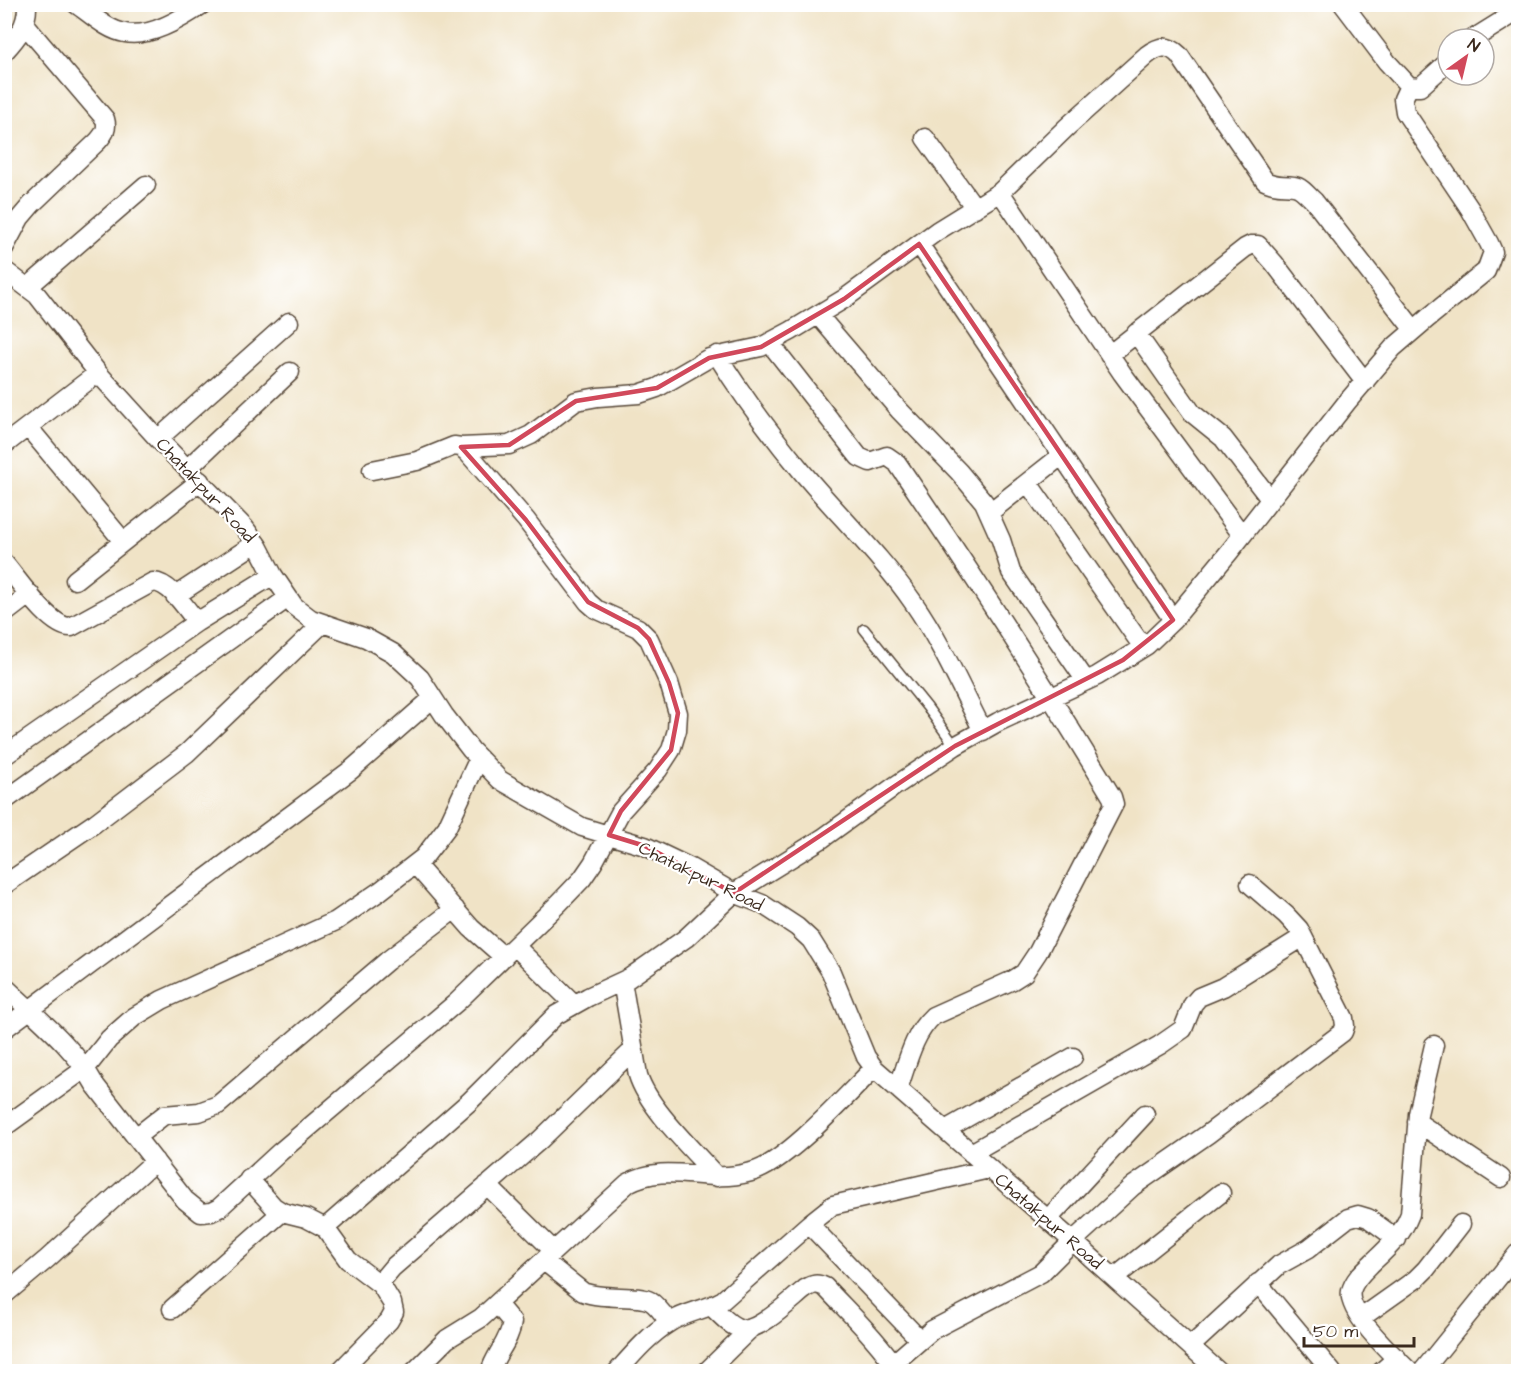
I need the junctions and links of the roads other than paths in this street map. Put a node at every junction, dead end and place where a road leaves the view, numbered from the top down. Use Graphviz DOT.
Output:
graph roads {
  1 [pos="27,4"];
  2 [pos="76,4"];
  3 [pos="203,4"];
  4 [pos="1343,4"];
  5 [pos="1518,11"];
  6 [pos="25,25"];
  7 [pos="1492,27"];
  8 [pos="4,52"];
  9 [pos="1436,73"];
  10 [pos="1409,86"];
  11 [pos="925,138"];
  12 [pos="146,185"];
  13 [pos="1000,192"];
  14 [pos="975,208"];
  15 [pos="919,244"];
  16 [pos="4,248"];
  17 [pos="4,270"];
  18 [pos="28,287"];
  19 [pos="818,315"];
  20 [pos="289,322"];
  21 [pos="1414,330"];
  22 [pos="1136,333"];
  23 [pos="770,343"];
  24 [pos="1109,354"];
  25 [pos="717,355"];
  26 [pos="290,372"];
  27 [pos="98,373"];
  28 [pos="1365,382"];
  29 [pos="28,427"];
  30 [pos="158,439"];
  31 [pos="4,445"];
  32 [pos="461,447"];
  33 [pos="1061,456"];
  34 [pos="372,470"];
  35 [pos="194,475"];
  36 [pos="1028,483"];
  37 [pos="1270,499"];
  38 [pos="990,512"];
  39 [pos="1242,535"];
  40 [pos="123,541"];
  41 [pos="256,543"];
  42 [pos="4,562"];
  43 [pos="273,575"];
  44 [pos="75,580"];
  45 [pos="30,594"];
  46 [pos="175,596"];
  47 [pos="288,598"];
  48 [pos="4,614"];
  49 [pos="1173,620"];
  50 [pos="197,622"];
  51 [pos="323,623"];
  52 [pos="864,629"];
  53 [pos="1143,647"];
  54 [pos="1086,681"];
  55 [pos="433,698"];
  56 [pos="1052,698"];
  57 [pos="983,731"];
  58 [pos="955,746"];
  59 [pos="4,756"];
  60 [pos="479,758"];
  61 [pos="4,801"];
  62 [pos="609,836"];
  63 [pos="415,864"];
  64 [pos="1250,884"];
  65 [pos="4,885"];
  66 [pos="734,893"];
  67 [pos="455,909"];
  68 [pos="1303,937"];
  69 [pos="510,951"];
  70 [pos="622,981"];
  71 [pos="4,986"];
  72 [pos="574,1004"];
  73 [pos="29,1010"];
  74 [pos="4,1029"];
  75 [pos="1434,1046"];
  76 [pos="633,1050"];
  77 [pos="1073,1058"];
  78 [pos="86,1068"];
  79 [pos="874,1068"];
  80 [pos="898,1089"];
  81 [pos="1145,1114"];
  82 [pos="1417,1122"];
  83 [pos="4,1127"];
  84 [pos="945,1130"];
  85 [pos="136,1137"];
  86 [pos="971,1153"];
  87 [pos="154,1161"];
  88 [pos="989,1168"];
  89 [pos="717,1177"];
  90 [pos="1501,1178"];
  91 [pos="249,1179"];
  92 [pos="487,1185"];
  93 [pos="1221,1193"];
  94 [pos="282,1212"];
  95 [pos="1048,1219"];
  96 [pos="809,1224"];
  97 [pos="1461,1224"];
  98 [pos="325,1228"];
  99 [pos="1397,1239"];
  100 [pos="1072,1240"];
  101 [pos="1518,1253"];
  102 [pos="549,1256"];
  103 [pos="1114,1278"];
  104 [pos="1258,1283"];
  105 [pos="381,1285"];
  106 [pos="4,1295"];
  107 [pos="497,1304"];
  108 [pos="712,1307"];
  109 [pos="172,1309"];
  110 [pos="1361,1318"];
  111 [pos="669,1322"];
  112 [pos="750,1329"];
  113 [pos="920,1340"];
  114 [pos="1191,1346"];
  115 [pos="1396,1358"];
  116 [pos="897,1369"];
  117 [pos="339,1371"];
  118 [pos="414,1371"];
  119 [pos="490,1371"];
  120 [pos="617,1371"];
  121 [pos="706,1371"];
  122 [pos="1220,1371"];
  123 [pos="1332,1371"];
  124 [pos="1381,1371"];
  125 [pos="1410,1371"];
  126 [pos="1422,1371"];
  1 -- 6 [label="street"];
  2 -- 3 [label="street"];
  4 -- 10 [label="street"];
  5 -- 7 [label="street"];
  6 -- 8 [label="street"];
  6 -- 16 [label="street"];
  9 -- 10 [label="street"];
  10 -- 21 [label="street"];
  11 -- 14 [label="street"];
  12 -- 18 [label="street"];
  13 -- 14 [label="street"];
  13 -- 21 [label="street"];
  13 -- 24 [label="street"];
  14 -- 15 [label="street"];
  15 -- 19 [label="street"];
  15 -- 33 [label="street"];
  17 -- 18 [label="street, Chatakpur Road"];
  18 -- 27 [label="street, Chatakpur Road"];
  19 -- 23 [label="street"];
  19 -- 38 [label="street"];
  20 -- 30 [label="street"];
  21 -- 28 [label="street"];
  22 -- 24 [label="street"];
  22 -- 28 [label="street"];
  22 -- 37 [label="street"];
  23 -- 25 [label="street"];
  23 -- 56 [label="street"];
  24 -- 39 [label="street"];
  25 -- 32 [label="street"];
  25 -- 57 [label="street"];
  26 -- 35 [label="street"];
  27 -- 29 [label="street"];
  27 -- 30 [label="street, Chatakpur Road"];
  28 -- 37 [label="street"];
  29 -- 31 [label="street"];
  29 -- 40 [label="street"];
  30 -- 35 [label="street, Chatakpur Road"];
  32 -- 34 [label="street"];
  32 -- 62 [label="street"];
  33 -- 36 [label="street"];
  33 -- 49 [label="street"];
  35 -- 40 [label="street"];
  35 -- 41 [label="street, Chatakpur Road"];
  36 -- 38 [label="street"];
  36 -- 53 [label="street"];
  37 -- 39 [label="street"];
  38 -- 54 [label="street"];
  39 -- 49 [label="street"];
  40 -- 44 [label="street"];
  41 -- 43 [label="street, Chatakpur Road"];
  41 -- 46 [label="street"];
  42 -- 45 [label="street"];
  43 -- 47 [label="street, Chatakpur Road"];
  43 -- 50 [label="street"];
  45 -- 46 [label="street"];
  45 -- 48 [label="street"];
  46 -- 50 [label="street"];
  47 -- 51 [label="street, Chatakpur Road"];
  47 -- 61 [label="street"];
  49 -- 53 [label="street"];
  50 -- 59 [label="street"];
  51 -- 55 [label="street, Chatakpur Road"];
  51 -- 65 [label="street"];
  52 -- 58 [label="lane"];
  53 -- 54 [label="street"];
  54 -- 56 [label="street"];
  55 -- 60 [label="street, Chatakpur Road"];
  55 -- 73 [label="street"];
  56 -- 57 [label="street"];
  56 -- 80 [label="street"];
  57 -- 58 [label="street"];
  58 -- 66 [label="street"];
  60 -- 62 [label="street, Chatakpur Road"];
  60 -- 63 [label="street"];
  62 -- 66 [label="street, Chatakpur Road"];
  62 -- 69 [label="street"];
  63 -- 67 [label="street"];
  63 -- 78 [label="street"];
  64 -- 68 [label="street"];
  66 -- 70 [label="street"];
  66 -- 79 [label="street, Chatakpur Road"];
  67 -- 69 [label="street"];
  67 -- 85 [label="street"];
  68 -- 86 [label="street"];
  68 -- 100 [label="street"];
  69 -- 72 [label="street"];
  69 -- 91 [label="street"];
  70 -- 72 [label="street"];
  70 -- 76 [label="street"];
  71 -- 73 [label="street"];
  72 -- 98 [label="street"];
  73 -- 74 [label="street"];
  73 -- 78 [label="street"];
  75 -- 82 [label="street"];
  76 -- 89 [label="street"];
  76 -- 92 [label="street"];
  77 -- 84 [label="street"];
  78 -- 83 [label="street"];
  78 -- 85 [label="street"];
  79 -- 80 [label="street, Chatakpur Road"];
  79 -- 89 [label="street"];
  80 -- 84 [label="street, Chatakpur Road"];
  81 -- 95 [label="street"];
  82 -- 90 [label="street"];
  82 -- 99 [label="street"];
  84 -- 86 [label="street, Chatakpur Road"];
  85 -- 87 [label="street"];
  86 -- 88 [label="street, Chatakpur Road"];
  87 -- 91 [label="street"];
  87 -- 106 [label="street"];
  88 -- 95 [label="street, Chatakpur Road"];
  88 -- 96 [label="street"];
  89 -- 102 [label="street"];
  91 -- 94 [label="street"];
  92 -- 102 [label="street"];
  92 -- 105 [label="street"];
  93 -- 103 [label="street"];
  94 -- 98 [label="street"];
  94 -- 109 [label="street"];
  95 -- 100 [label="street, Chatakpur Road"];
  96 -- 108 [label="street"];
  96 -- 113 [label="street"];
  97 -- 110 [label="street"];
  98 -- 105 [label="street"];
  99 -- 104 [label="street"];
  99 -- 110 [label="street"];
  100 -- 103 [label="street, Chatakpur Road"];
  100 -- 113 [label="street"];
  101 -- 126 [label="street"];
  102 -- 107 [label="street"];
  102 -- 111 [label="street"];
  103 -- 114 [label="street, Chatakpur Road"];
  104 -- 114 [label="street"];
  104 -- 123 [label="street"];
  105 -- 117 [label="street"];
  107 -- 118 [label="street"];
  107 -- 119 [label="street"];
  108 -- 111 [label="street"];
  108 -- 112 [label="street"];
  110 -- 115 [label="street"];
  111 -- 120 [label="street"];
  112 -- 116 [label="street"];
  112 -- 121 [label="street"];
  113 -- 116 [label="street"];
  114 -- 122 [label="street, Chatakpur Road"];
  115 -- 124 [label="street"];
  115 -- 125 [label="street"];
}
